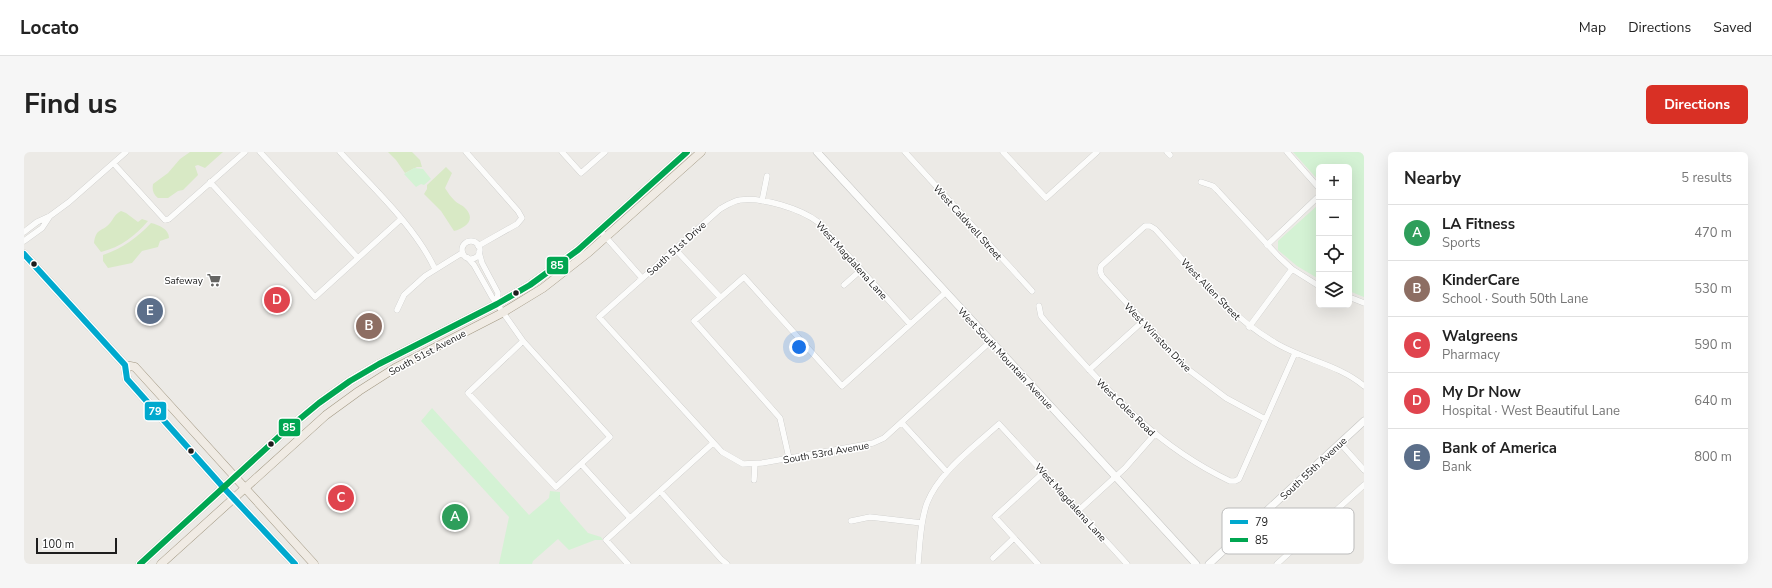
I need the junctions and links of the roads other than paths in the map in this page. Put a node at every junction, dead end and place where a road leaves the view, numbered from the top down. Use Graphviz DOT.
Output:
graph roads {
  1 [pos="126,152"];
  2 [pos="245,152"];
  3 [pos="260,152"];
  4 [pos="340,152"];
  5 [pos="466,152"];
  6 [pos="562,152"];
  7 [pos="605,152"];
  8 [pos="687,152"];
  9 [pos="701,152"];
  10 [pos="816,152"];
  11 [pos="905,152"];
  12 [pos="1003,152"];
  13 [pos="1097,152"];
  14 [pos="1287,152"];
  15 [pos="114,164"];
  16 [pos="767,176"];
  17 [pos="210,182"];
  18 [pos="1201,182"];
  19 [pos="1316,185"];
  20 [pos="1316,199"];
  21 [pos="762,201"];
  22 [pos="50,216"];
  23 [pos="401,219"];
  24 [pos="1150,226"];
  25 [pos="600,231"];
  26 [pos="24,232"];
  27 [pos="606,238"];
  28 [pos="24,241"];
  29 [pos="1267,245"];
  30 [pos="479,249"];
  31 [pos="675,249"];
  32 [pos="462,253"];
  33 [pos="24,254"];
  34 [pos="358,258"];
  35 [pos="468,258"];
  36 [pos="435,269"];
  37 [pos="1292,269"];
  38 [pos="861,270"];
  39 [pos="642,278"];
  40 [pos="1316,284"];
  41 [pos="844,285"];
  42 [pos="1032,291"];
  43 [pos="945,293"];
  44 [pos="720,297"];
  45 [pos="1352,298"];
  46 [pos="1364,303"];
  47 [pos="497,304"];
  48 [pos="1039,306"];
  49 [pos="397,310"];
  50 [pos="502,313"];
  51 [pos="599,317"];
  52 [pos="1142,322"];
  53 [pos="910,324"];
  54 [pos="1249,326"];
  55 [pos="523,341"];
  56 [pos="991,341"];
  57 [pos="1294,353"];
  58 [pos="125,365"];
  59 [pos="1089,370"];
  60 [pos="1364,386"];
  61 [pos="1266,419"];
  62 [pos="1364,421"];
  63 [pos="902,422"];
  64 [pos="1154,435"];
  65 [pos="712,443"];
  66 [pos="1340,443"];
  67 [pos="789,458"];
  68 [pos="580,464"];
  69 [pos="755,464"];
  70 [pos="1364,470"];
  71 [pos="947,472"];
  72 [pos="1044,472"];
  73 [pos="235,476"];
  74 [pos="1116,476"];
  75 [pos="754,480"];
  76 [pos="1364,485"];
  77 [pos="223,487"];
  78 [pos="245,488"];
  79 [pos="660,491"];
  80 [pos="234,498"];
  81 [pos="1270,508"];
  82 [pos="1339,508"];
  83 [pos="1079,510"];
  84 [pos="630,518"];
  85 [pos="851,521"];
  86 [pos="922,523"];
  87 [pos="1014,538"];
  88 [pos="1222,552"];
  89 [pos="1288,554"];
  90 [pos="993,558"];
  91 [pos="140,564"];
  92 [pos="161,564"];
  93 [pos="295,564"];
  94 [pos="314,564"];
  95 [pos="628,564"];
  96 [pos="727,564"];
  97 [pos="918,564"];
  98 [pos="1038,564"];
  99 [pos="1127,564"];
  100 [pos="1196,564"];
  101 [pos="1209,564"];
  102 [pos="1277,564"];
  1 -- 15 [label="street"];
  2 -- 17 [label="street"];
  3 -- 34 [label="street"];
  4 -- 23 [label="street"];
  5 -- 30 [label="street"];
  6 -- 7 [label="street"];
  8 -- 25 [label="main road, South 51st Avenue"];
  9 -- 27 [label="main road, South 51st Avenue"];
  10 -- 43 [label="street, West South Mountain Avenue"];
  11 -- 42 [label="street, West Caldwell Street"];
  12 -- 13 [label="street"];
  14 -- 19 [label="street"];
  15 -- 17 [label="street"];
  15 -- 22 [label="street"];
  16 -- 21 [label="street"];
  17 -- 34 [label="street"];
  18 -- 29 [label="street"];
  20 -- 29 [label="street"];
  21 -- 31 [label="street, South 51st Drive"];
  21 -- 38 [label="street, West Magdalena Lane"];
  22 -- 26 [label="street"];
  22 -- 28 [label="street"];
  23 -- 34 [label="street"];
  23 -- 36 [label="street"];
  24 -- 52 [label="street, West Winston Drive"];
  24 -- 54 [label="street, West Allen Street"];
  25 -- 27 [label="street"];
  25 -- 47 [label="main road, South 51st Avenue"];
  27 -- 39 [label="street"];
  27 -- 50 [label="main road, South 51st Avenue"];
  29 -- 37 [label="street"];
  30 -- 32 [label="street"];
  30 -- 35 [label="street"];
  30 -- 47 [label="street"];
  31 -- 39 [label="street, South 51st Drive"];
  31 -- 44 [label="street"];
  32 -- 35 [label="street"];
  32 -- 36 [label="street"];
  33 -- 58 [label="main road"];
  35 -- 47 [label="street"];
  36 -- 49 [label="street"];
  37 -- 40 [label="street"];
  37 -- 54 [label="street"];
  38 -- 41 [label="street"];
  38 -- 53 [label="street, West Magdalena Lane"];
  39 -- 51 [label="street, South 51st Drive"];
  43 -- 53 [label="street"];
  43 -- 56 [label="street, West South Mountain Avenue"];
  44 -- 53 [label="street"];
  44 -- 67 [label="street"];
  45 -- 46 [label="street"];
  47 -- 50 [label="street"];
  47 -- 73 [label="main road, South 51st Avenue"];
  48 -- 59 [label="street, West Coles Road"];
  50 -- 55 [label="street"];
  50 -- 78 [label="main road, South 51st Avenue"];
  51 -- 65 [label="street, South 53rd Avenue"];
  52 -- 59 [label="street"];
  52 -- 61 [label="street, West Winston Drive"];
  54 -- 57 [label="street, West Allen Street"];
  55 -- 68 [label="street"];
  55 -- 68 [label="street"];
  56 -- 63 [label="street, South 53rd Avenue"];
  56 -- 74 [label="street, West South Mountain Avenue"];
  57 -- 60 [label="street, West Allen Street"];
  57 -- 61 [label="street"];
  58 -- 73 [label="main road"];
  58 -- 77 [label="main road"];
  59 -- 64 [label="street, West Coles Road"];
  61 -- 64 [label="street, West Coles Road"];
  62 -- 66 [label="street, South 55th Avenue"];
  63 -- 67 [label="street, South 53rd Avenue"];
  63 -- 71 [label="street"];
  64 -- 74 [label="street"];
  65 -- 69 [label="street, South 53rd Avenue"];
  65 -- 79 [label="street"];
  66 -- 70 [label="street"];
  66 -- 81 [label="street, South 55th Avenue"];
  67 -- 69 [label="street, South 53rd Avenue"];
  68 -- 84 [label="street"];
  69 -- 75 [label="street"];
  71 -- 72 [label="street, West Magdalena Lane"];
  71 -- 86 [label="street"];
  72 -- 83 [label="street, West Magdalena Lane"];
  72 -- 87 [label="street"];
  73 -- 77 [label="main road, South 51st Avenue"];
  73 -- 78 [label="main road"];
  74 -- 83 [label="street"];
  74 -- 100 [label="street, West South Mountain Avenue"];
  76 -- 82 [label="street"];
  77 -- 80 [label="main road"];
  77 -- 91 [label="main road, South 51st Avenue"];
  78 -- 80 [label="main road, South 51st Avenue"];
  78 -- 94 [label="main road"];
  79 -- 84 [label="street"];
  79 -- 96 [label="street"];
  80 -- 92 [label="main road, South 51st Avenue"];
  80 -- 93 [label="main road"];
  83 -- 99 [label="street, West Magdalena Lane"];
  84 -- 95 [label="street"];
  85 -- 86 [label="street"];
  86 -- 97 [label="street"];
  87 -- 90 [label="street"];
  87 -- 98 [label="street"];
  88 -- 101 [label="street, South 55th Avenue"];
  89 -- 102 [label="street"];
}
